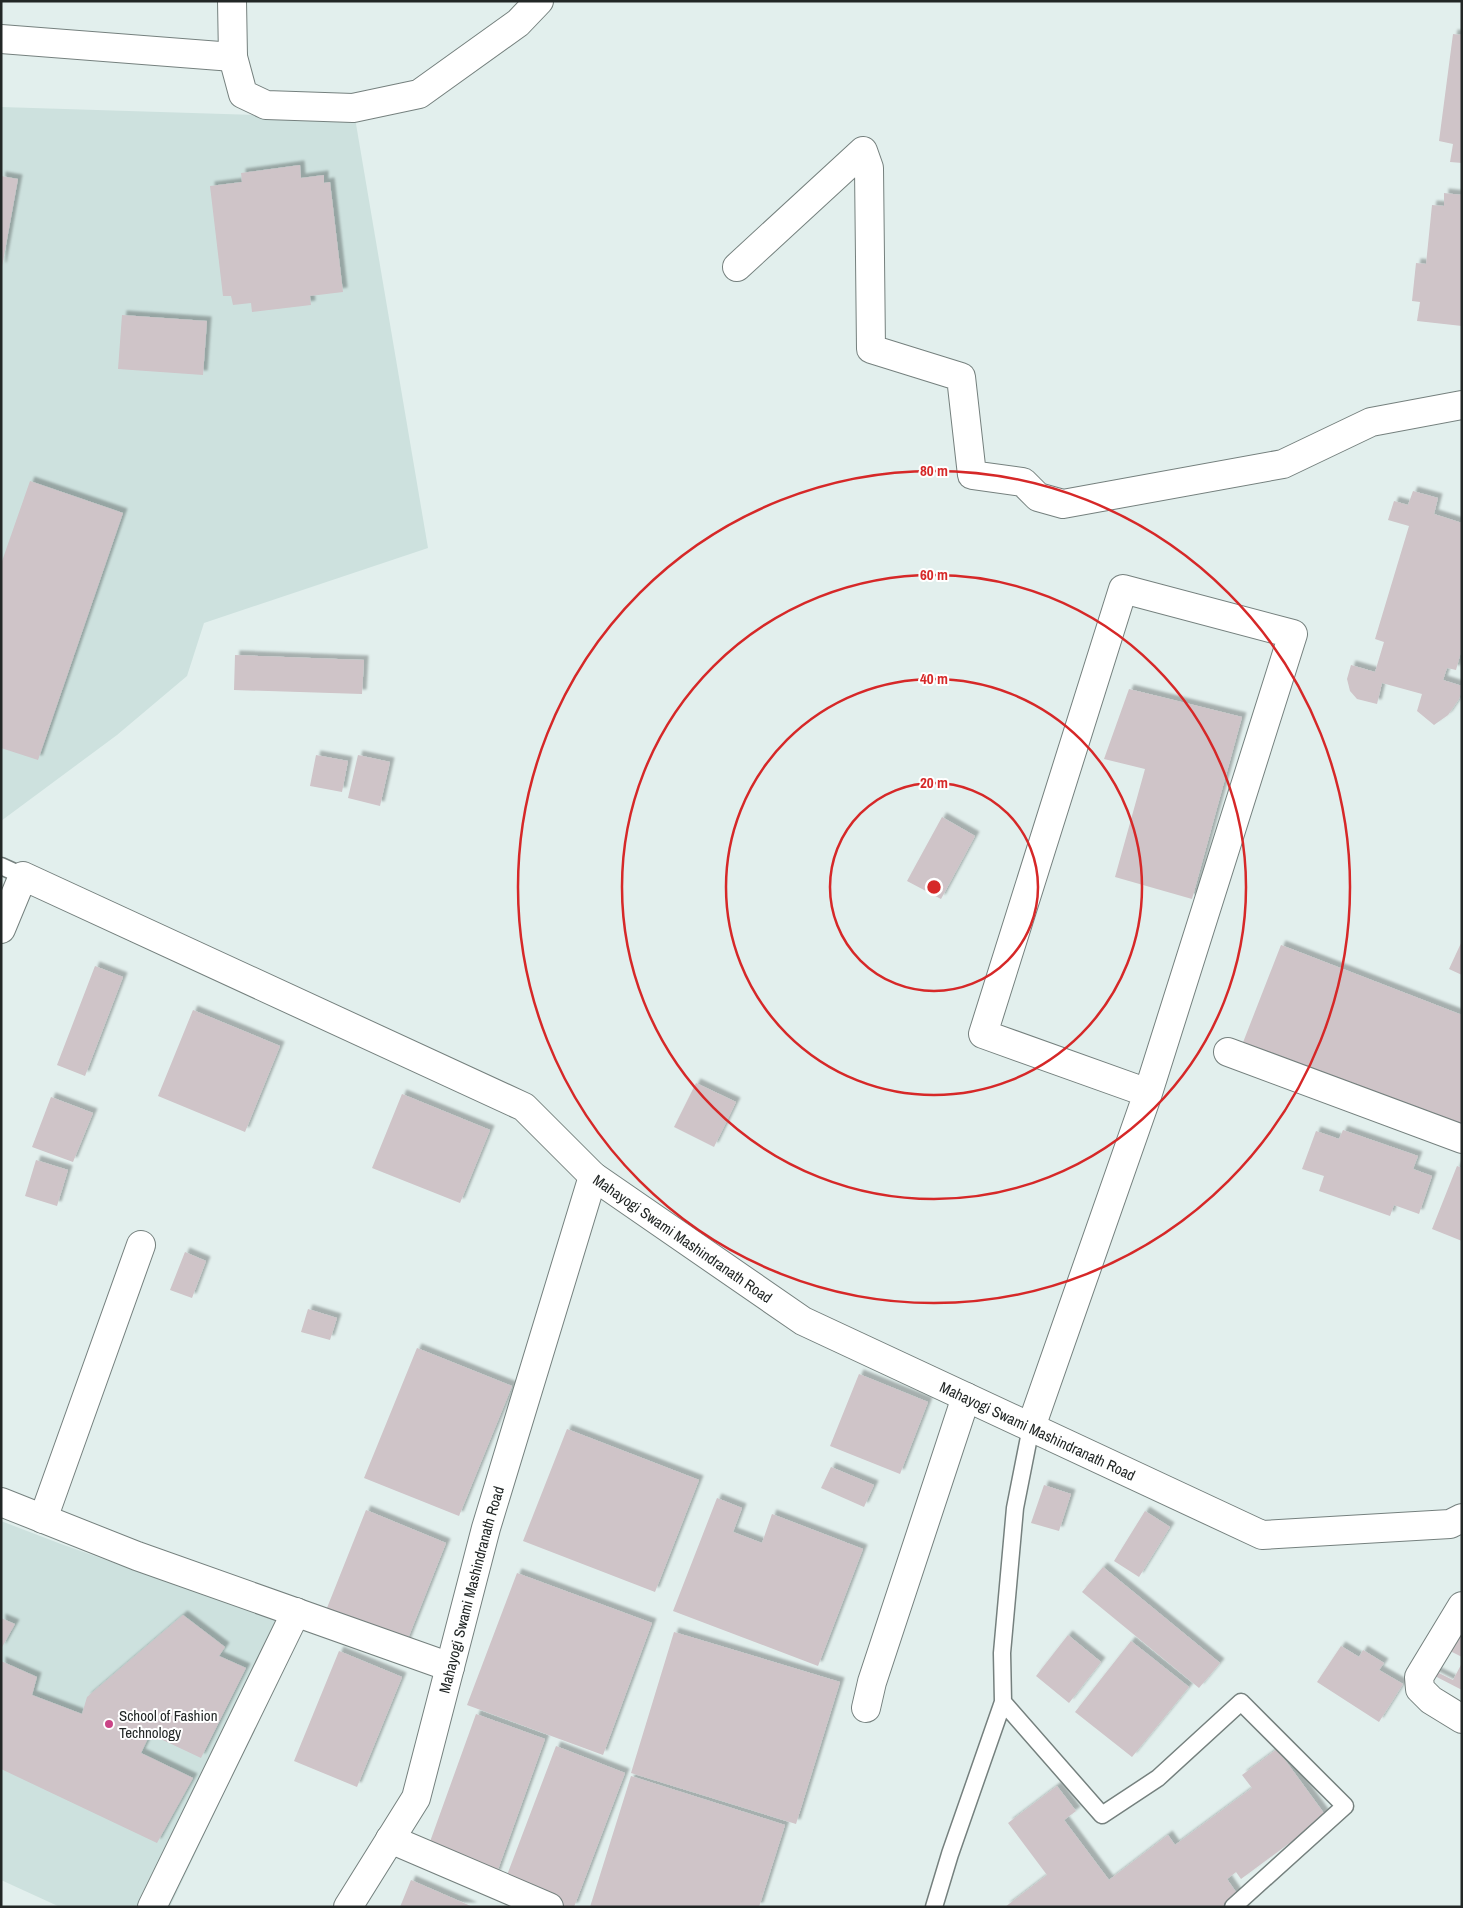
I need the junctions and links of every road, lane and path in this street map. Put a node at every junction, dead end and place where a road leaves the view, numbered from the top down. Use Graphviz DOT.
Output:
graph roads {
  1 [pos="232,1"];
  2 [pos="538,1"];
  3 [pos="1,39"];
  4 [pos="233,57"];
  5 [pos="737,267"];
  6 [pos="1462,405"];
  7 [pos="12,871"];
  8 [pos="1,929"];
  9 [pos="1228,1052"];
  10 [pos="1148,1093"];
  11 [pos="1462,1140"];
  12 [pos="593,1176"];
  13 [pos="141,1245"];
  14 [pos="966,1397"];
  15 [pos="1032,1427"];
  16 [pos="1,1502"];
  17 [pos="1462,1518"];
  18 [pos="43,1519"];
  19 [pos="1462,1606"];
  20 [pos="296,1612"];
  21 [pos="450,1667"];
  22 [pos="1003,1702"];
  23 [pos="866,1708"];
  24 [pos="1462,1719"];
  25 [pos="390,1839"];
  26 [pos="152,1907"];
  27 [pos="348,1907"];
  28 [pos="549,1907"];
  29 [pos="934,1907"];
  30 [pos="1233,1907"];
  1 -- 4 [label="street"];
  2 -- 4 [label="street"];
  3 -- 4 [label="street"];
  5 -- 6 [label="street"];
  7 -- 8 [label="street"];
  7 -- 12 [label="street"];
  9 -- 11 [label="street"];
  10 -- 10 [label="street"];
  10 -- 15 [label="street"];
  12 -- 14 [label="street, Mahayogi Swami Mashindranath Road"];
  12 -- 21 [label="street, Mahayogi Swami Mashindranath Road"];
  13 -- 18 [label="street"];
  14 -- 15 [label="street, Mahayogi Swami Mashindranath Road"];
  14 -- 23 [label="street"];
  15 -- 17 [label="street, Mahayogi Swami Mashindranath Road"];
  15 -- 22 [label="lane"];
  16 -- 18 [label="street"];
  18 -- 20 [label="street"];
  19 -- 24 [label="street"];
  20 -- 21 [label="street"];
  20 -- 26 [label="street"];
  21 -- 25 [label="street, Mahayogi Swami Mashindranath Road"];
  22 -- 29 [label="lane"];
  22 -- 30 [label="lane"];
  25 -- 27 [label="street, Mahayogi Swami Mashindranath Road"];
  25 -- 28 [label="street"];
}
